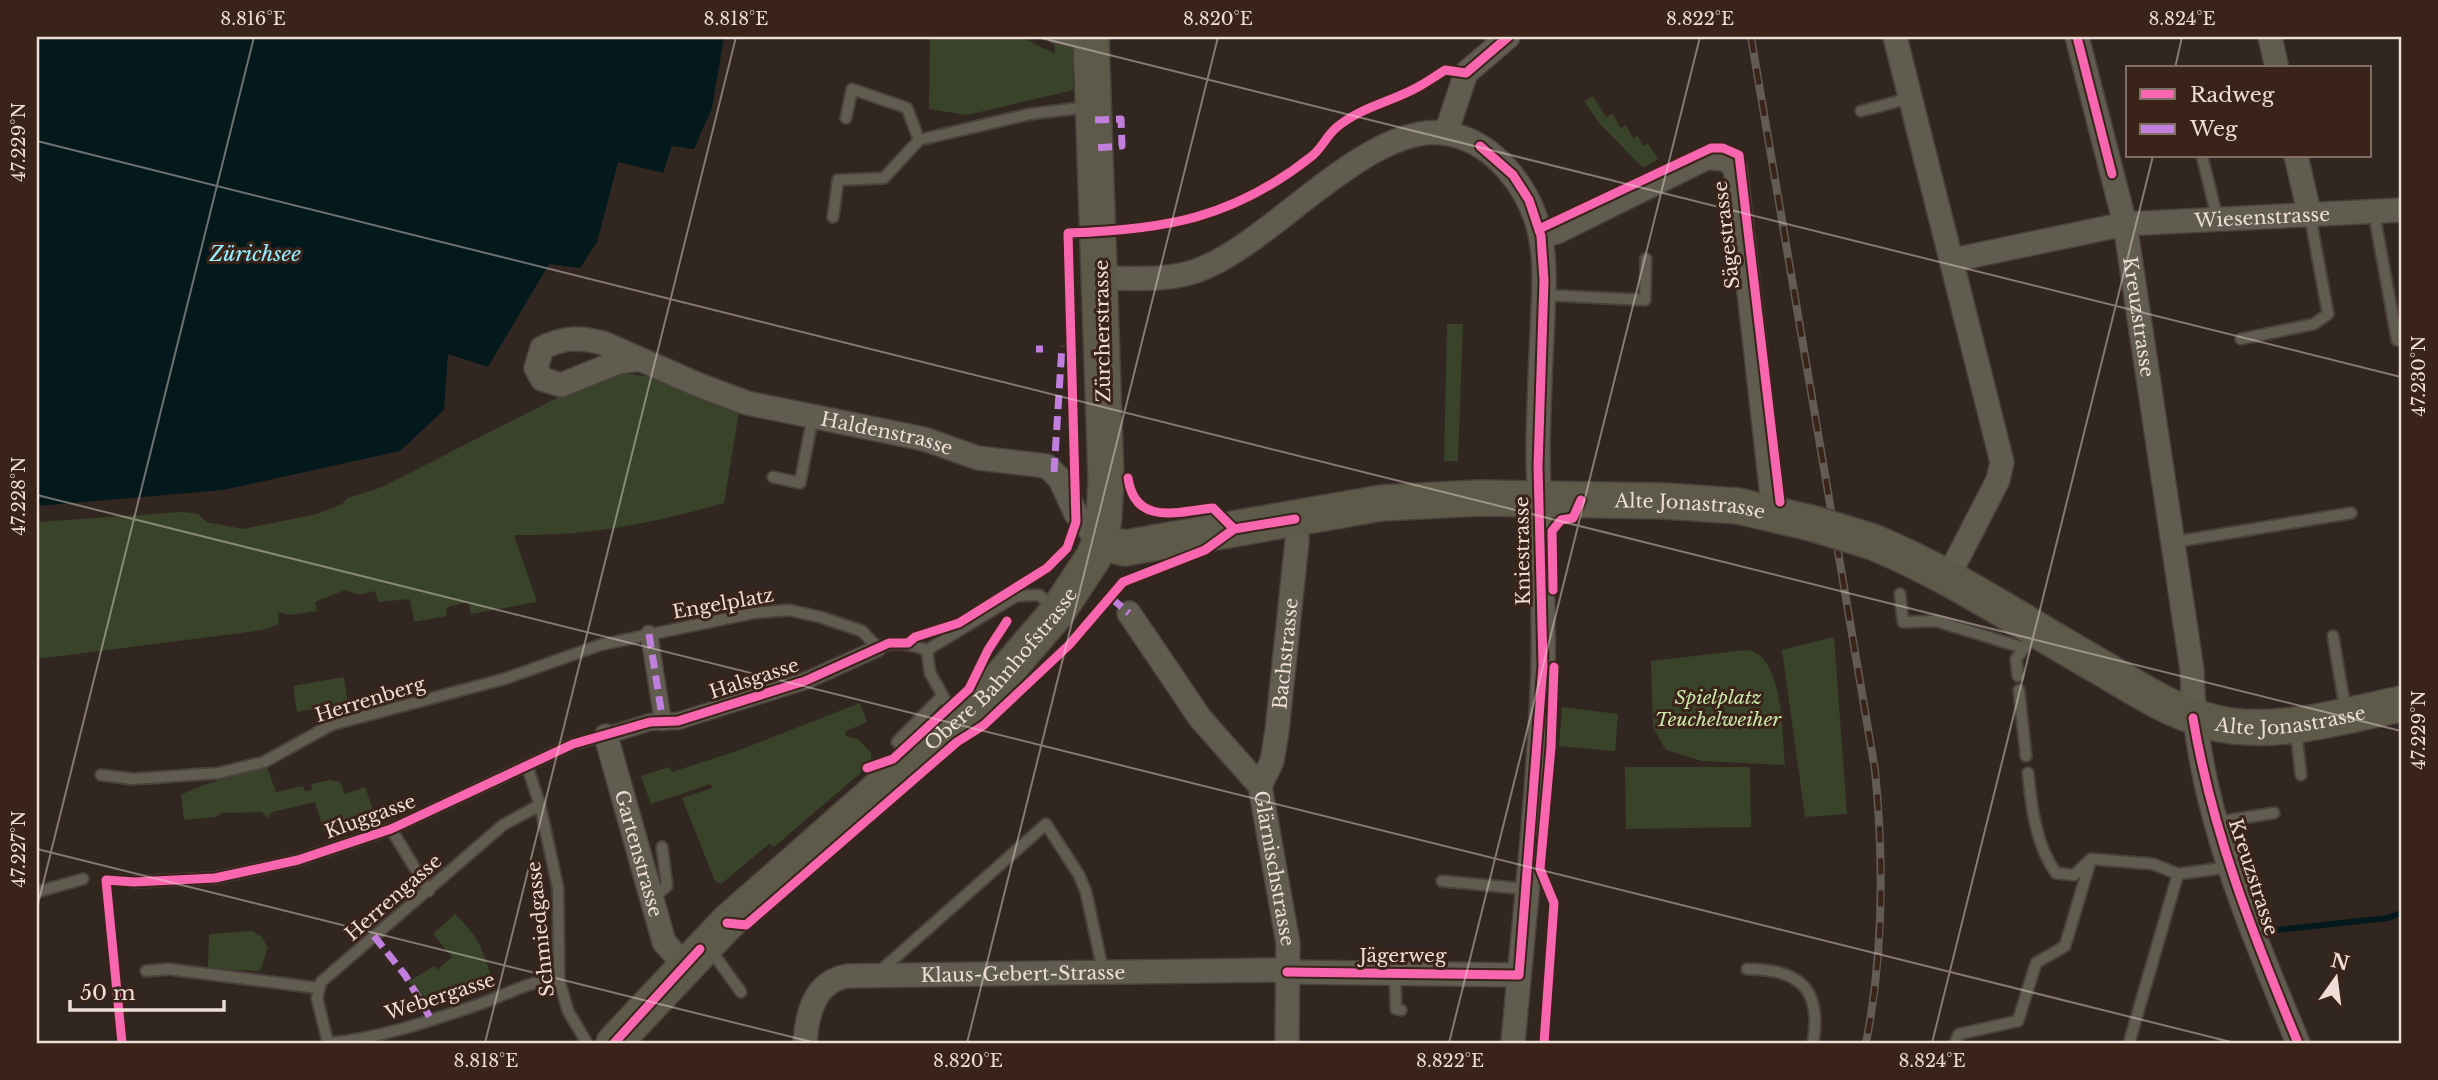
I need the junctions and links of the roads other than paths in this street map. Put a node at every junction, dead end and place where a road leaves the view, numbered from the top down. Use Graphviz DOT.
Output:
graph roads {
  1 [pos="1054,37"];
  2 [pos="1508,37"];
  3 [pos="1895,37"];
  4 [pos="2077,37"];
  5 [pos="2270,37"];
  6 [pos="1091,41"];
  7 [pos="2277,66"];
  8 [pos="1911,97"];
  9 [pos="1094,107"];
  10 [pos="1861,111"];
  11 [pos="846,118"];
  12 [pos="1446,133"];
  13 [pos="919,140"];
  14 [pos="2202,158"];
  15 [pos="2296,158"];
  16 [pos="2401,210"];
  17 [pos="2374,213"];
  18 [pos="2310,216"];
  19 [pos="834,217"];
  20 [pos="2218,222"];
  21 [pos="2125,224"];
  22 [pos="1541,236"];
  23 [pos="1646,259"];
  24 [pos="1953,260"];
  25 [pos="1100,278"];
  26 [pos="1544,295"];
  27 [pos="2241,339"];
  28 [pos="2401,340"];
  29 [pos="640,359"];
  30 [pos="813,416"];
  31 [pos="773,477"];
  32 [pos="1538,500"];
  33 [pos="2351,513"];
  34 [pos="1774,514"];
  35 [pos="1295,519"];
  36 [pos="1100,542"];
  37 [pos="2174,542"];
  38 [pos="1948,577"];
  39 [pos="1900,594"];
  40 [pos="1058,611"];
  41 [pos="1129,613"];
  42 [pos="649,634"];
  43 [pos="2333,636"];
  44 [pos="2030,639"];
  45 [pos="878,648"];
  46 [pos="927,650"];
  47 [pos="2018,676"];
  48 [pos="2020,690"];
  49 [pos="2401,704"];
  50 [pos="949,708"];
  51 [pos="2347,715"];
  52 [pos="2193,718"];
  53 [pos="663,722"];
  54 [pos="2296,724"];
  55 [pos="606,736"];
  56 [pos="897,741"];
  57 [pos="2026,756"];
  58 [pos="527,766"];
  59 [pos="101,775"];
  60 [pos="2301,775"];
  61 [pos="2032,783"];
  62 [pos="1261,786"];
  63 [pos="540,805"];
  64 [pos="2274,813"];
  65 [pos="2217,822"];
  66 [pos="391,829"];
  67 [pos="662,848"];
  68 [pos="2091,859"];
  69 [pos="2230,867"];
  70 [pos="2178,874"];
  71 [pos="83,878"];
  72 [pos="1442,881"];
  73 [pos="134,882"];
  74 [pos="1526,889"];
  75 [pos="429,891"];
  76 [pos="37,892"];
  77 [pos="653,898"];
  78 [pos="696,955"];
  79 [pos="1747,970"];
  80 [pos="146,971"];
  81 [pos="1103,971"];
  82 [pos="1287,972"];
  83 [pos="1395,972"];
  84 [pos="876,975"];
  85 [pos="1519,975"];
  86 [pos="559,980"];
  87 [pos="318,988"];
  88 [pos="741,992"];
  89 [pos="1401,1010"];
  90 [pos="329,1043"];
  91 [pos="587,1043"];
  92 [pos="614,1043"];
  93 [pos="805,1043"];
  94 [pos="1287,1043"];
  95 [pos="1513,1043"];
  96 [pos="1813,1043"];
  97 [pos="1955,1043"];
  98 [pos="2129,1043"];
  99 [pos="2298,1043"];
  1 -- 6 [label="lane"];
  2 -- 12 [label="street"];
  3 -- 8 [label="street"];
  4 -- 21 [label="street, Kreuzstrasse"];
  5 -- 7 [label="street"];
  6 -- 9 [label="main road, Zürcherstrasse"];
  8 -- 10 [label="lane"];
  8 -- 24 [label="street"];
  9 -- 13 [label="lane"];
  9 -- 25 [label="main road, Zürcherstrasse"];
  11 -- 13 [label="lane"];
  12 -- 22 [label="street, Kniestrasse"];
  12 -- 25 [label="street, Kniestrasse"];
  13 -- 19 [label="lane"];
  14 -- 20 [label="lane"];
  15 -- 18 [label="street"];
  16 -- 17 [label="street, Wiesenstrasse"];
  17 -- 18 [label="street, Wiesenstrasse"];
  17 -- 28 [label="lane"];
  18 -- 20 [label="street, Wiesenstrasse"];
  18 -- 27 [label="lane"];
  20 -- 21 [label="street, Wiesenstrasse"];
  21 -- 24 [label="street, Wiesenstrasse"];
  21 -- 37 [label="street, Kreuzstrasse"];
  22 -- 26 [label="street, Kniestrasse"];
  22 -- 34 [label="street, Sägestrasse"];
  23 -- 26 [label="lane"];
  24 -- 38 [label="street"];
  25 -- 36 [label="main road, Zürcherstrasse"];
  26 -- 32 [label="street, Kniestrasse"];
  29 -- 30 [label="street, Haldenstrasse"];
  30 -- 31 [label="lane"];
  30 -- 36 [label="street, Haldenstrasse"];
  32 -- 34 [label="main road, Alte Jonastrasse"];
  32 -- 35 [label="main road, Alte Jonastrasse"];
  32 -- 74 [label="street, Kniestrasse"];
  33 -- 37 [label="lane"];
  34 -- 38 [label="main road, Alte Jonastrasse, bridge"];
  35 -- 36 [label="main road, Alte Jonastrasse"];
  35 -- 62 [label="street, Bachstrasse"];
  36 -- 40 [label="main road, Obere Bahnhofstrasse"];
  37 -- 52 [label="street, Kreuzstrasse"];
  38 -- 44 [label="main road, Alte Jonastrasse"];
  39 -- 44 [label="lane"];
  40 -- 46 [label="lane"];
  40 -- 50 [label="main road, Obere Bahnhofstrasse"];
  41 -- 62 [label="street, Glärnischstrasse"];
  42 -- 45 [label="lane, Engelplatz"];
  42 -- 53 [label="street"];
  42 -- 59 [label="lane, Herrenberg"];
  43 -- 51 [label="lane"];
  44 -- 47 [label="lane"];
  44 -- 52 [label="main road, Alte Jonastrasse"];
  45 -- 46 [label="lane, Halsgasse"];
  45 -- 53 [label="street, Halsgasse"];
  46 -- 50 [label="lane"];
  48 -- 57 [label="lane"];
  49 -- 51 [label="main road, Alte Jonastrasse"];
  50 -- 56 [label="lane"];
  50 -- 78 [label="main road, Obere Bahnhofstrasse"];
  51 -- 54 [label="main road, Alte Jonastrasse"];
  52 -- 54 [label="main road, Alte Jonastrasse"];
  52 -- 65 [label="street, Kreuzstrasse"];
  53 -- 55 [label="street, Halsgasse"];
  54 -- 60 [label="lane"];
  55 -- 58 [label="lane, Kluggasse"];
  55 -- 77 [label="street, Gartenstrasse"];
  58 -- 63 [label="lane, Schmiedgasse"];
  58 -- 66 [label="lane, Kluggasse"];
  61 -- 68 [label="lane"];
  62 -- 82 [label="street, Glärnischstrasse"];
  63 -- 75 [label="lane, Herrengasse"];
  63 -- 86 [label="lane, Schmiedgasse"];
  64 -- 65 [label="lane"];
  65 -- 69 [label="street, Kreuzstrasse"];
  66 -- 73 [label="lane, Kluggasse"];
  66 -- 75 [label="lane"];
  67 -- 77 [label="lane"];
  68 -- 70 [label="lane"];
  68 -- 97 [label="lane"];
  69 -- 70 [label="lane"];
  69 -- 99 [label="street, Kreuzstrasse"];
  70 -- 98 [label="lane"];
  71 -- 76 [label="lane"];
  72 -- 74 [label="lane"];
  74 -- 85 [label="street, Kniestrasse"];
  75 -- 87 [label="lane, Herrengasse"];
  77 -- 78 [label="street, Gartenstrasse"];
  78 -- 88 [label="lane"];
  78 -- 92 [label="main road, Obere Bahnhofstrasse"];
  79 -- 96 [label="lane"];
  80 -- 87 [label="lane"];
  81 -- 82 [label="street, Klaus-Gebert-Strasse"];
  81 -- 84 [label="street, Klaus-Gebert-Strasse"];
  81 -- 84 [label="lane"];
  82 -- 83 [label="street, Jägerweg"];
  82 -- 94 [label="street, Glärnischstrasse"];
  83 -- 85 [label="street, Jägerweg"];
  83 -- 89 [label="lane"];
  84 -- 93 [label="street, Klaus-Gebert-Strasse"];
  85 -- 95 [label="street, Kniestrasse"];
  86 -- 90 [label="lane, Webergasse"];
  86 -- 91 [label="lane, Schmiedgasse"];
  87 -- 90 [label="lane"];
}
